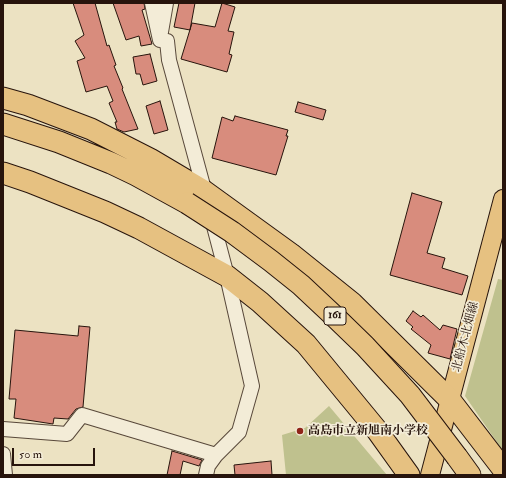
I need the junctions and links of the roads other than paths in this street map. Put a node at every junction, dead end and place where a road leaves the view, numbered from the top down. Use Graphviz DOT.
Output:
graph roads {
  1 [pos="152,3"];
  2 [pos="166,3"];
  3 [pos="160,40"];
  4 [pos="3,98"];
  5 [pos="3,124"];
  6 [pos="3,173"];
  7 [pos="204,191"];
  8 [pos="503,199"];
  9 [pos="227,276"];
  10 [pos="450,400"];
  11 [pos="3,429"];
  12 [pos="3,454"];
  13 [pos="216,455"];
  14 [pos="503,469"];
  15 [pos="5,475"];
  16 [pos="206,475"];
  17 [pos="409,475"];
  18 [pos="430,475"];
  19 [pos="470,475"];
  1 -- 3 [label="street"];
  2 -- 3 [label="street"];
  3 -- 7 [label="street"];
  4 -- 7 [label="highway"];
  5 -- 19 [label="highway, 161, bridge"];
  6 -- 9 [label="highway"];
  7 -- 9 [label="street"];
  7 -- 10 [label="highway"];
  8 -- 10 [label="main road, 北船木北畑線"];
  9 -- 13 [label="street"];
  9 -- 17 [label="highway"];
  10 -- 14 [label="highway"];
  10 -- 18 [label="main road, 北船木北畑線"];
  11 -- 13 [label="street"];
  12 -- 15 [label="street"];
  13 -- 16 [label="street"];
}
